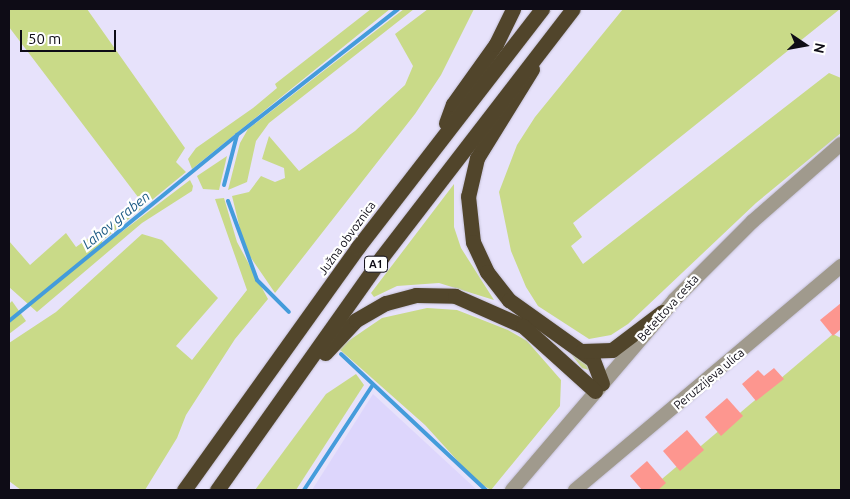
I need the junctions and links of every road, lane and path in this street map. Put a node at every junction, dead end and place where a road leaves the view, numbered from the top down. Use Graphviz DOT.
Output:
graph roads {
  1 [pos="514,9"];
  2 [pos="542,9"];
  3 [pos="573,9"];
  4 [pos="544,44"];
  5 [pos="441,136"];
  6 [pos="841,144"];
  7 [pos="841,266"];
  8 [pos="662,312"];
  9 [pos="579,350"];
  10 [pos="599,387"];
  11 [pos="184,490"];
  12 [pos="217,490"];
  13 [pos="227,490"];
  14 [pos="512,490"];
  15 [pos="575,490"];
  1 -- 5 [label="highway"];
  2 -- 5 [label="highway, Južna obvoznica / A1"];
  3 -- 4 [label="highway, A1"];
  4 -- 9 [label="highway"];
  4 -- 12 [label="highway, A1"];
  5 -- 11 [label="highway, Južna obvoznica / A1"];
  6 -- 8 [label="street, Betettova cesta"];
  7 -- 15 [label="street, Peruzzijeva ulica"];
  8 -- 9 [label="highway"];
  8 -- 10 [label="street, Betettova cesta"];
  9 -- 10 [label="highway"];
  10 -- 13 [label="highway"];
  10 -- 14 [label="street, Betettova cesta"];
}
